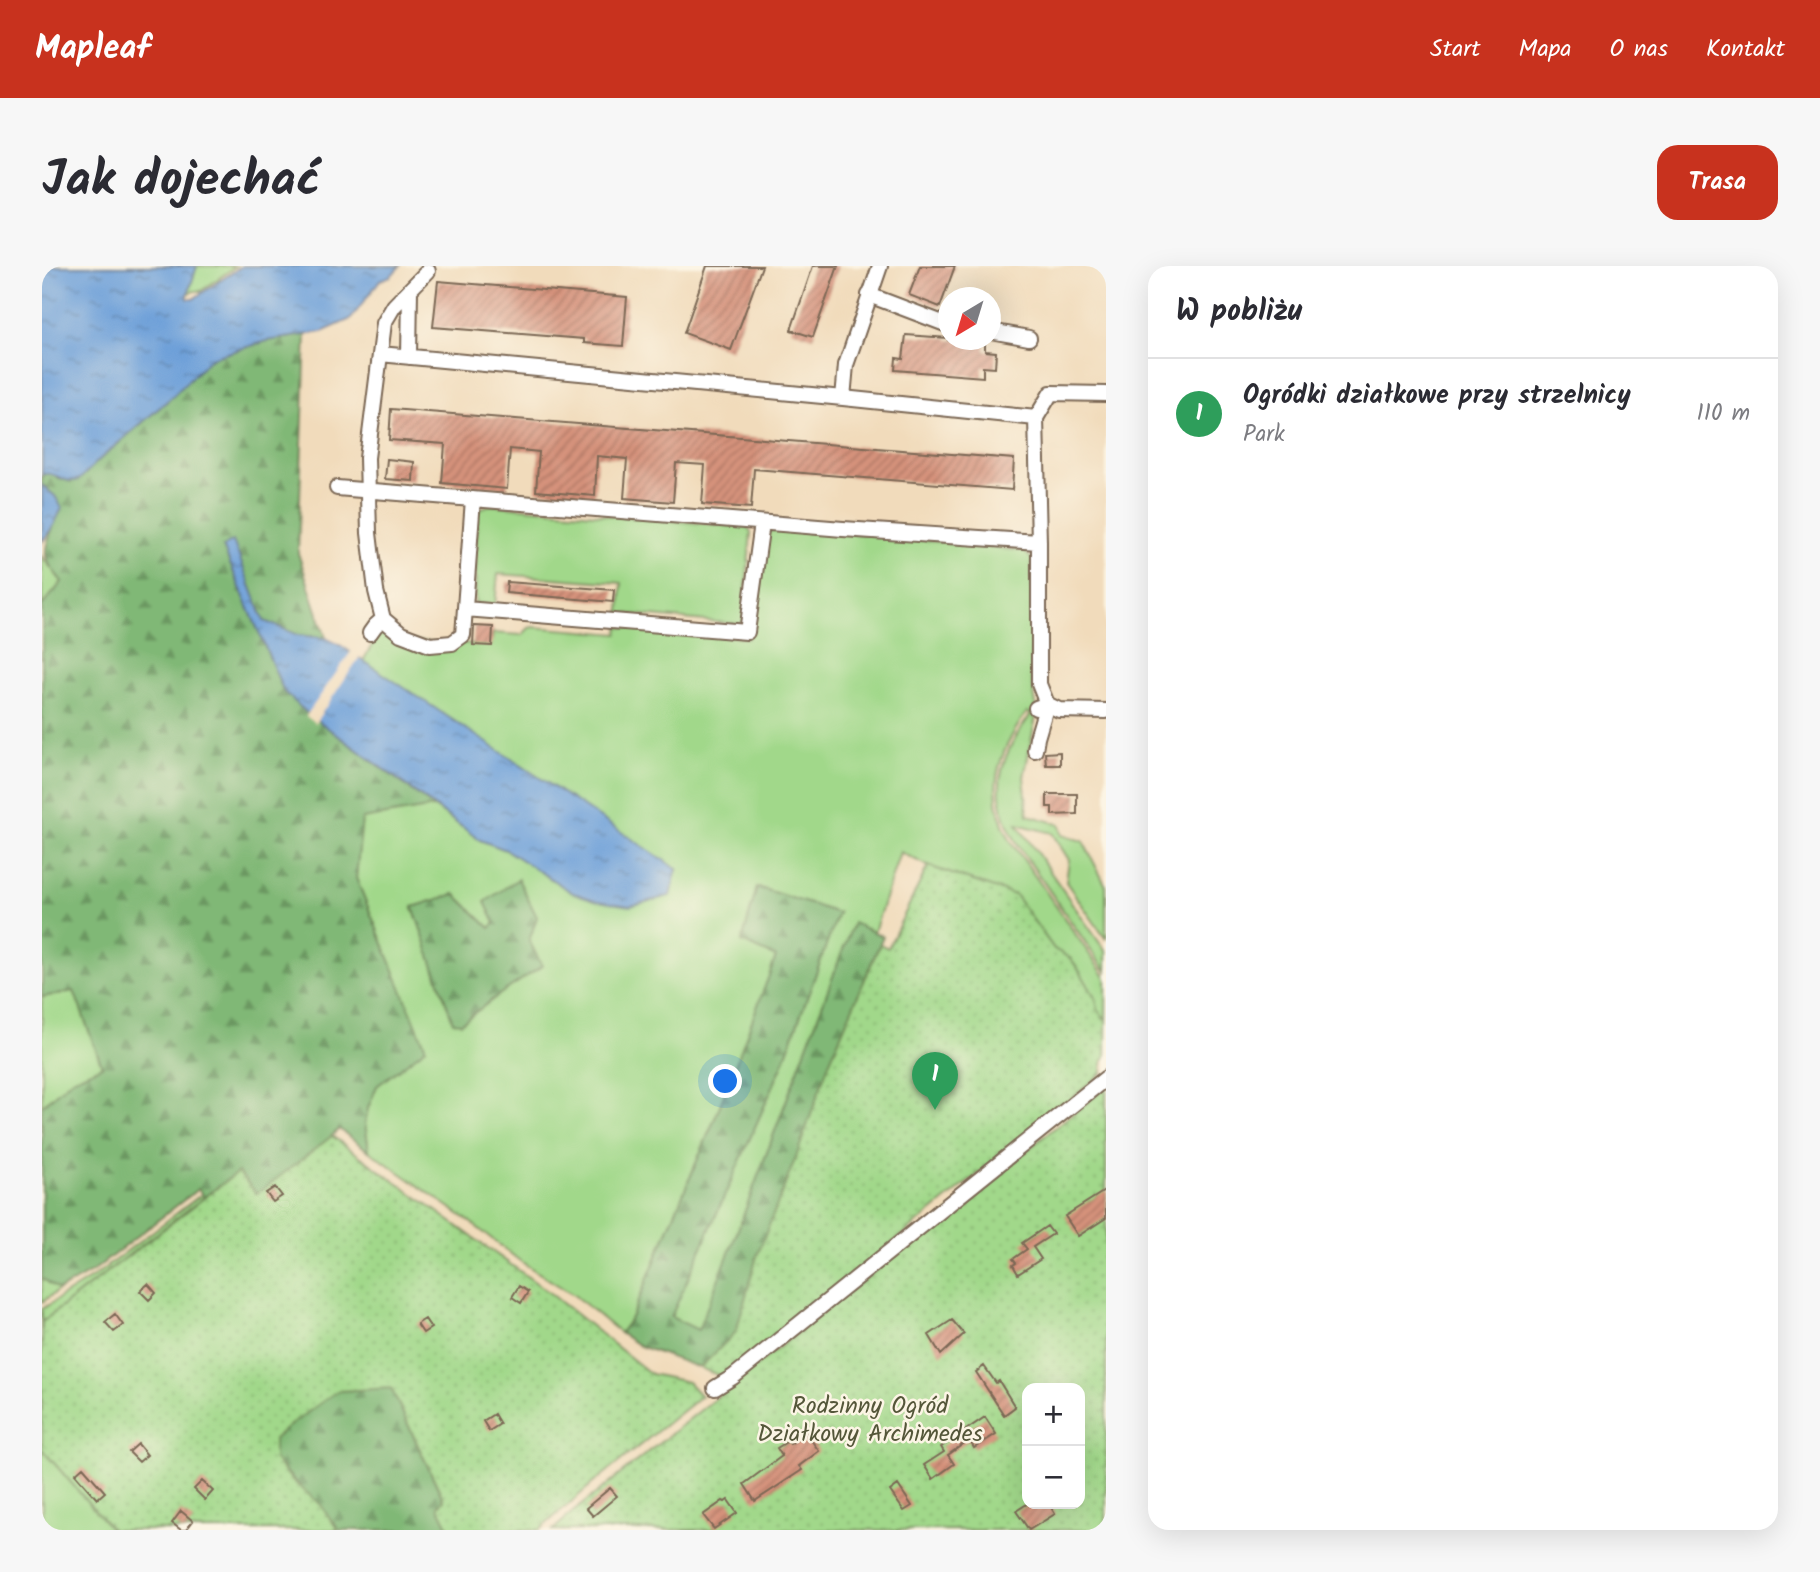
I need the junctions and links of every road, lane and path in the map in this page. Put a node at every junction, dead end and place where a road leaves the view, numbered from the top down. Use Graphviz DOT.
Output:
graph roads {
  1 [pos="880,266"];
  2 [pos="428,271"];
  3 [pos="410,290"];
  4 [pos="869,295"];
  5 [pos="938,321"];
  6 [pos="1001,333"];
  7 [pos="1029,338"];
  8 [pos="380,354"];
  9 [pos="409,356"];
  10 [pos="1106,394"];
  11 [pos="843,398"];
  12 [pos="1036,418"];
  13 [pos="337,488"];
  14 [pos="367,491"];
  15 [pos="473,499"];
  16 [pos="762,523"];
  17 [pos="1039,542"];
  18 [pos="465,609"];
  19 [pos="383,620"];
  20 [pos="370,632"];
  21 [pos="1042,706"];
  22 [pos="1106,711"];
  23 [pos="1035,750"];
  24 [pos="1106,1078"];
  25 [pos="715,1388"];
  1 -- 4 [label="lane"];
  2 -- 3 [label="lane"];
  3 -- 8 [label="lane"];
  3 -- 9 [label="lane"];
  4 -- 5 [label="lane"];
  4 -- 11 [label="lane"];
  6 -- 7 [label="lane"];
  8 -- 9 [label="lane"];
  8 -- 14 [label="lane"];
  9 -- 11 [label="lane"];
  10 -- 12 [label="lane"];
  11 -- 12 [label="lane"];
  12 -- 17 [label="lane"];
  13 -- 14 [label="lane"];
  14 -- 15 [label="lane"];
  14 -- 19 [label="lane"];
  15 -- 16 [label="lane"];
  15 -- 18 [label="lane"];
  16 -- 17 [label="lane"];
  16 -- 18 [label="lane"];
  17 -- 21 [label="lane"];
  18 -- 19 [label="lane"];
  19 -- 20 [label="lane"];
  21 -- 22 [label="lane"];
  21 -- 23 [label="lane"];
  24 -- 25 [label="lane"];
}
